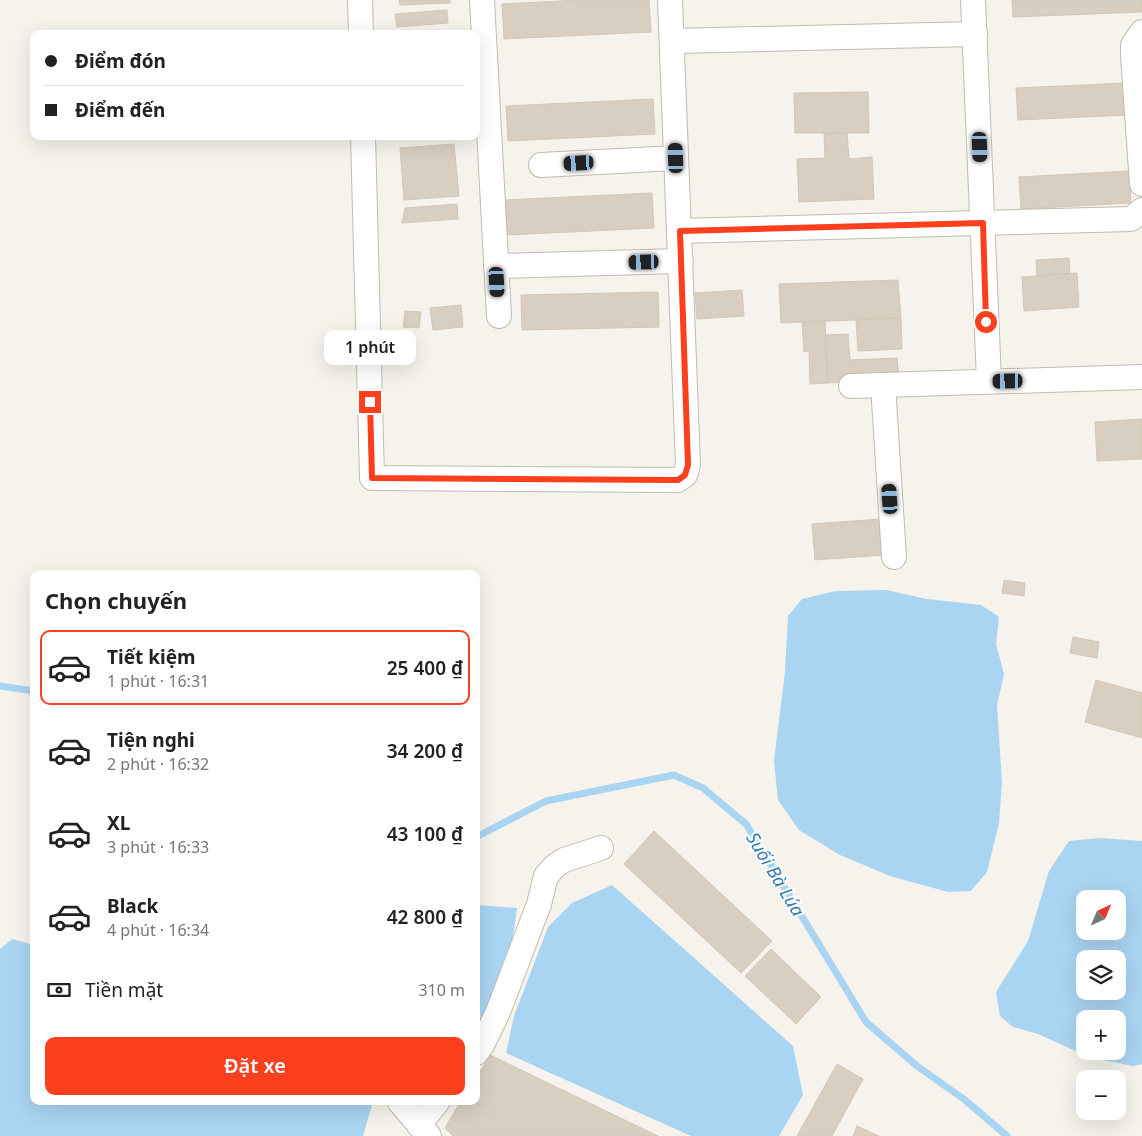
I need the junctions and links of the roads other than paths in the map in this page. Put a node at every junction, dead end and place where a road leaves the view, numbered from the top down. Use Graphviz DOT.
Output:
graph roads {
  1 [pos="360,0"];
  2 [pos="482,0"];
  3 [pos="670,0"];
  4 [pos="973,0"];
  5 [pos="360,30"];
  6 [pos="1142,32"];
  7 [pos="975,34"];
  8 [pos="672,41"];
  9 [pos="363,140"];
  10 [pos="676,158"];
  11 [pos="540,165"];
  12 [pos="1142,184"];
  13 [pos="1142,210"];
  14 [pos="983,223"];
  15 [pos="680,231"];
  16 [pos="681,261"];
  17 [pos="496,266"];
  18 [pos="499,316"];
  19 [pos="1142,377"];
  20 [pos="989,381"];
  21 [pos="882,385"];
  22 [pos="851,386"];
  23 [pos="894,557"];
  24 [pos="601,848"];
  25 [pos="480,1048"];
  26 [pos="402,1105"];
  27 [pos="436,1105"];
  28 [pos="424,1130"];
  1 -- 5 [label="street"];
  2 -- 17 [label="street"];
  3 -- 8 [label="street"];
  4 -- 7 [label="street"];
  6 -- 12 [label="street"];
  7 -- 8 [label="street"];
  7 -- 14 [label="street"];
  8 -- 10 [label="street"];
  9 -- 16 [label="street"];
  10 -- 11 [label="street"];
  10 -- 15 [label="street"];
  13 -- 14 [label="street"];
  14 -- 15 [label="street"];
  14 -- 20 [label="street"];
  15 -- 16 [label="street"];
  16 -- 17 [label="street"];
  17 -- 18 [label="street"];
  19 -- 20 [label="street"];
  20 -- 21 [label="street"];
  21 -- 22 [label="street"];
  21 -- 23 [label="street"];
  24 -- 25 [label="street"];
  26 -- 28 [label="street"];
  27 -- 28 [label="street"];
}
